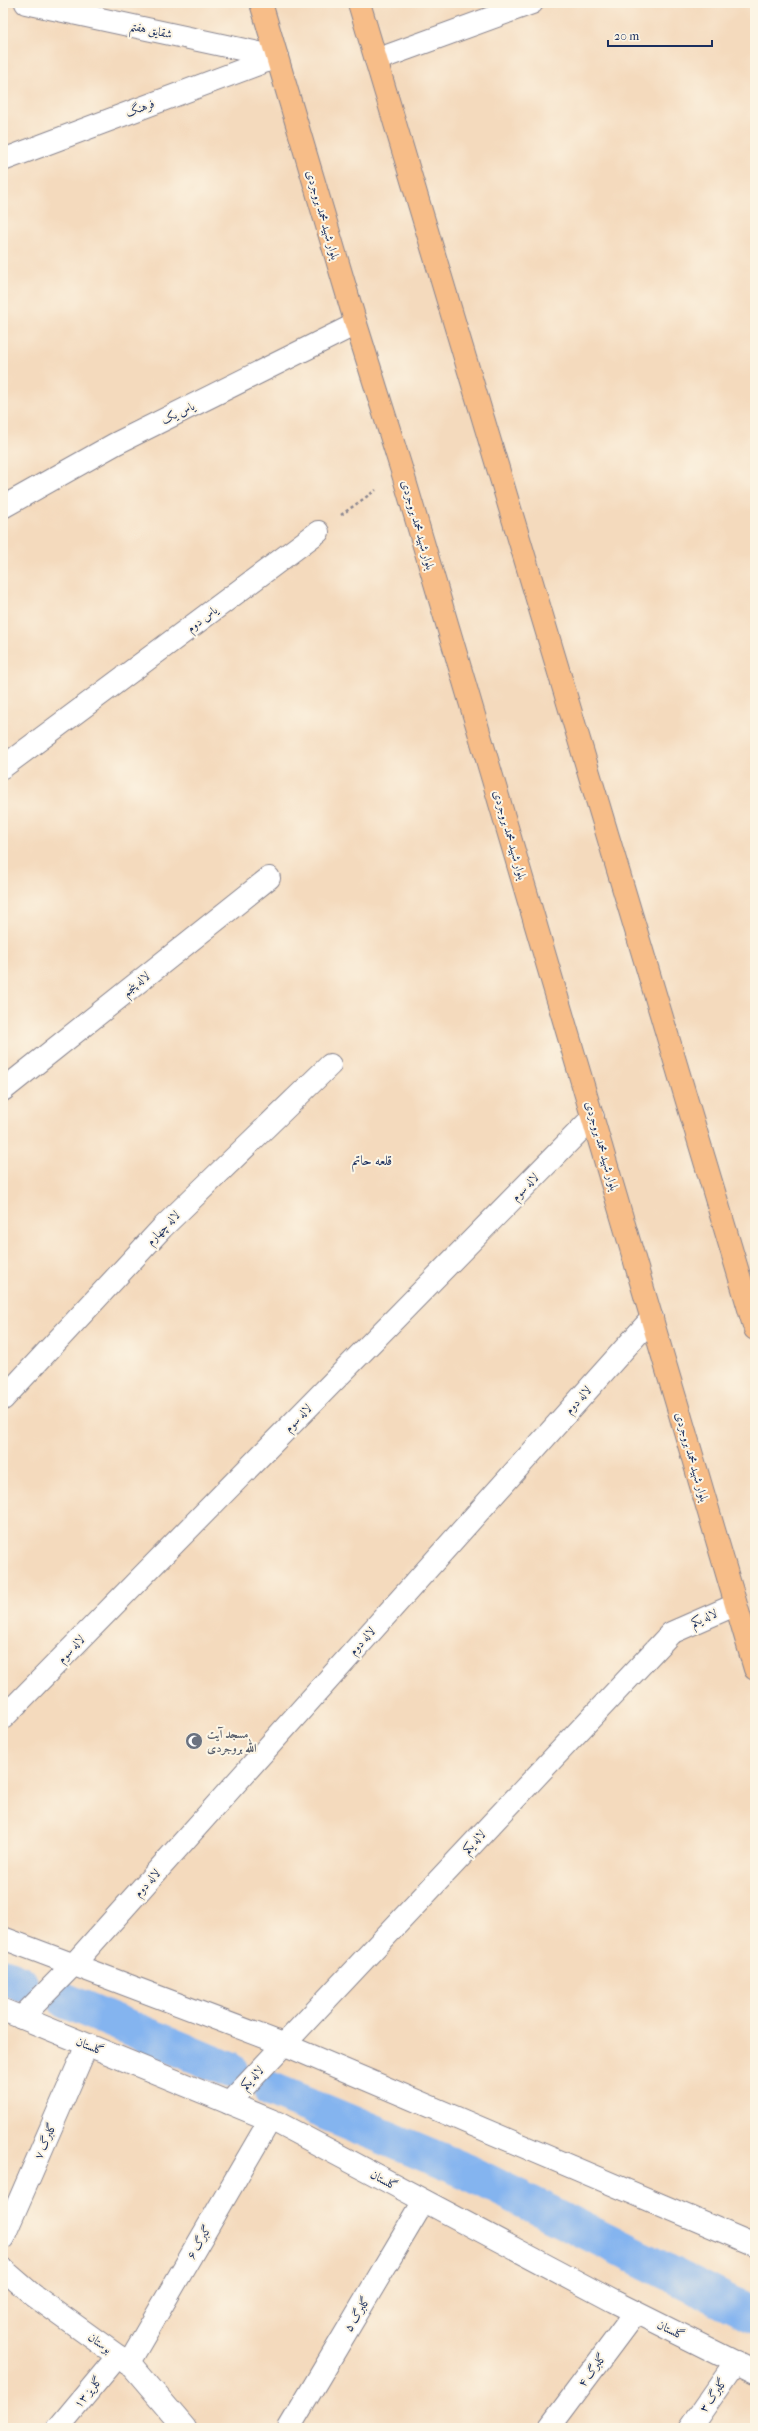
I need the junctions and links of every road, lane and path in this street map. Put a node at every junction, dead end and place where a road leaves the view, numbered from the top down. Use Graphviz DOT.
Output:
graph roads {
  1 [pos="26,3"];
  2 [pos="261,3"];
  3 [pos="359,3"];
  4 [pos="532,3"];
  5 [pos="277,57"];
  6 [pos="376,60"];
  7 [pos="3,160"];
  8 [pos="356,324"];
  9 [pos="402,471"];
  10 [pos="3,507"];
  11 [pos="318,532"];
  12 [pos="3,767"];
  13 [pos="269,878"];
  14 [pos="330,1065"];
  15 [pos="3,1090"];
  16 [pos="593,1118"];
  17 [pos="652,1318"];
  18 [pos="755,1329"];
  19 [pos="3,1399"];
  20 [pos="735,1605"];
  21 [pos="755,1669"];
  22 [pos="3,1718"];
  23 [pos="3,1938"];
  24 [pos="73,1965"];
  25 [pos="12,2014"];
  26 [pos="283,2044"];
  27 [pos="87,2045"];
  28 [pos="229,2103"];
  29 [pos="270,2120"];
  30 [pos="424,2201"];
  31 [pos="3,2238"];
  32 [pos="755,2245"];
  33 [pos="3,2269"];
  34 [pos="635,2313"];
  35 [pos="123,2360"];
  36 [pos="736,2362"];
  37 [pos="755,2372"];
  38 [pos="58,2428"];
  39 [pos="185,2428"];
  40 [pos="289,2428"];
  41 [pos="549,2428"];
  42 [pos="690,2428"];
  1 -- 5 [label="street, شقایق هفتم"];
  2 -- 5 [label="highway, بلوار شهید محمد بروجردی"];
  3 -- 6 [label="highway"];
  4 -- 6 [label="street"];
  5 -- 7 [label="street, فرهنگ"];
  5 -- 8 [label="highway, بلوار شهید محمد بروجردی"];
  6 -- 18 [label="highway"];
  8 -- 9 [label="highway, بلوار شهید محمد بروجردی"];
  8 -- 10 [label="street, یاس یک"];
  9 -- 11 [label="path"];
  9 -- 16 [label="highway, بلوار شهید محمد بروجردی"];
  11 -- 12 [label="street, یاس دوم"];
  13 -- 15 [label="street, لاله پنجم"];
  14 -- 19 [label="street, لاله چهارم"];
  16 -- 17 [label="highway, بلوار شهید محمد بروجردی"];
  16 -- 22 [label="street, لاله سوم"];
  17 -- 20 [label="highway, بلوار شهید محمد بروجردی"];
  17 -- 24 [label="street, لاله دوم"];
  20 -- 21 [label="highway, بلوار شهید محمد بروجردی"];
  20 -- 26 [label="street, لاله یکم"];
  23 -- 24 [label="street"];
  24 -- 25 [label="street, لاله دوم"];
  24 -- 26 [label="street"];
  25 -- 27 [label="street, گلستان"];
  26 -- 28 [label="street, لاله یکم"];
  26 -- 32 [label="street"];
  27 -- 28 [label="street, گلستان"];
  27 -- 31 [label="street, گلبرگ ۷"];
  28 -- 29 [label="street, گلستان"];
  29 -- 30 [label="street, گلستان"];
  29 -- 35 [label="street, گبرگ ۶"];
  30 -- 34 [label="street, گلستان"];
  30 -- 40 [label="street, گلبرگ ۵"];
  33 -- 35 [label="street, بوستان"];
  34 -- 36 [label="street, گلستان"];
  34 -- 41 [label="street, گلبرگ ۴"];
  35 -- 38 [label="street, گلریز ۱۳"];
  35 -- 39 [label="street, بوستان"];
  36 -- 37 [label="street, گلستان"];
  36 -- 42 [label="street, گلبرگ ۳"];
}
